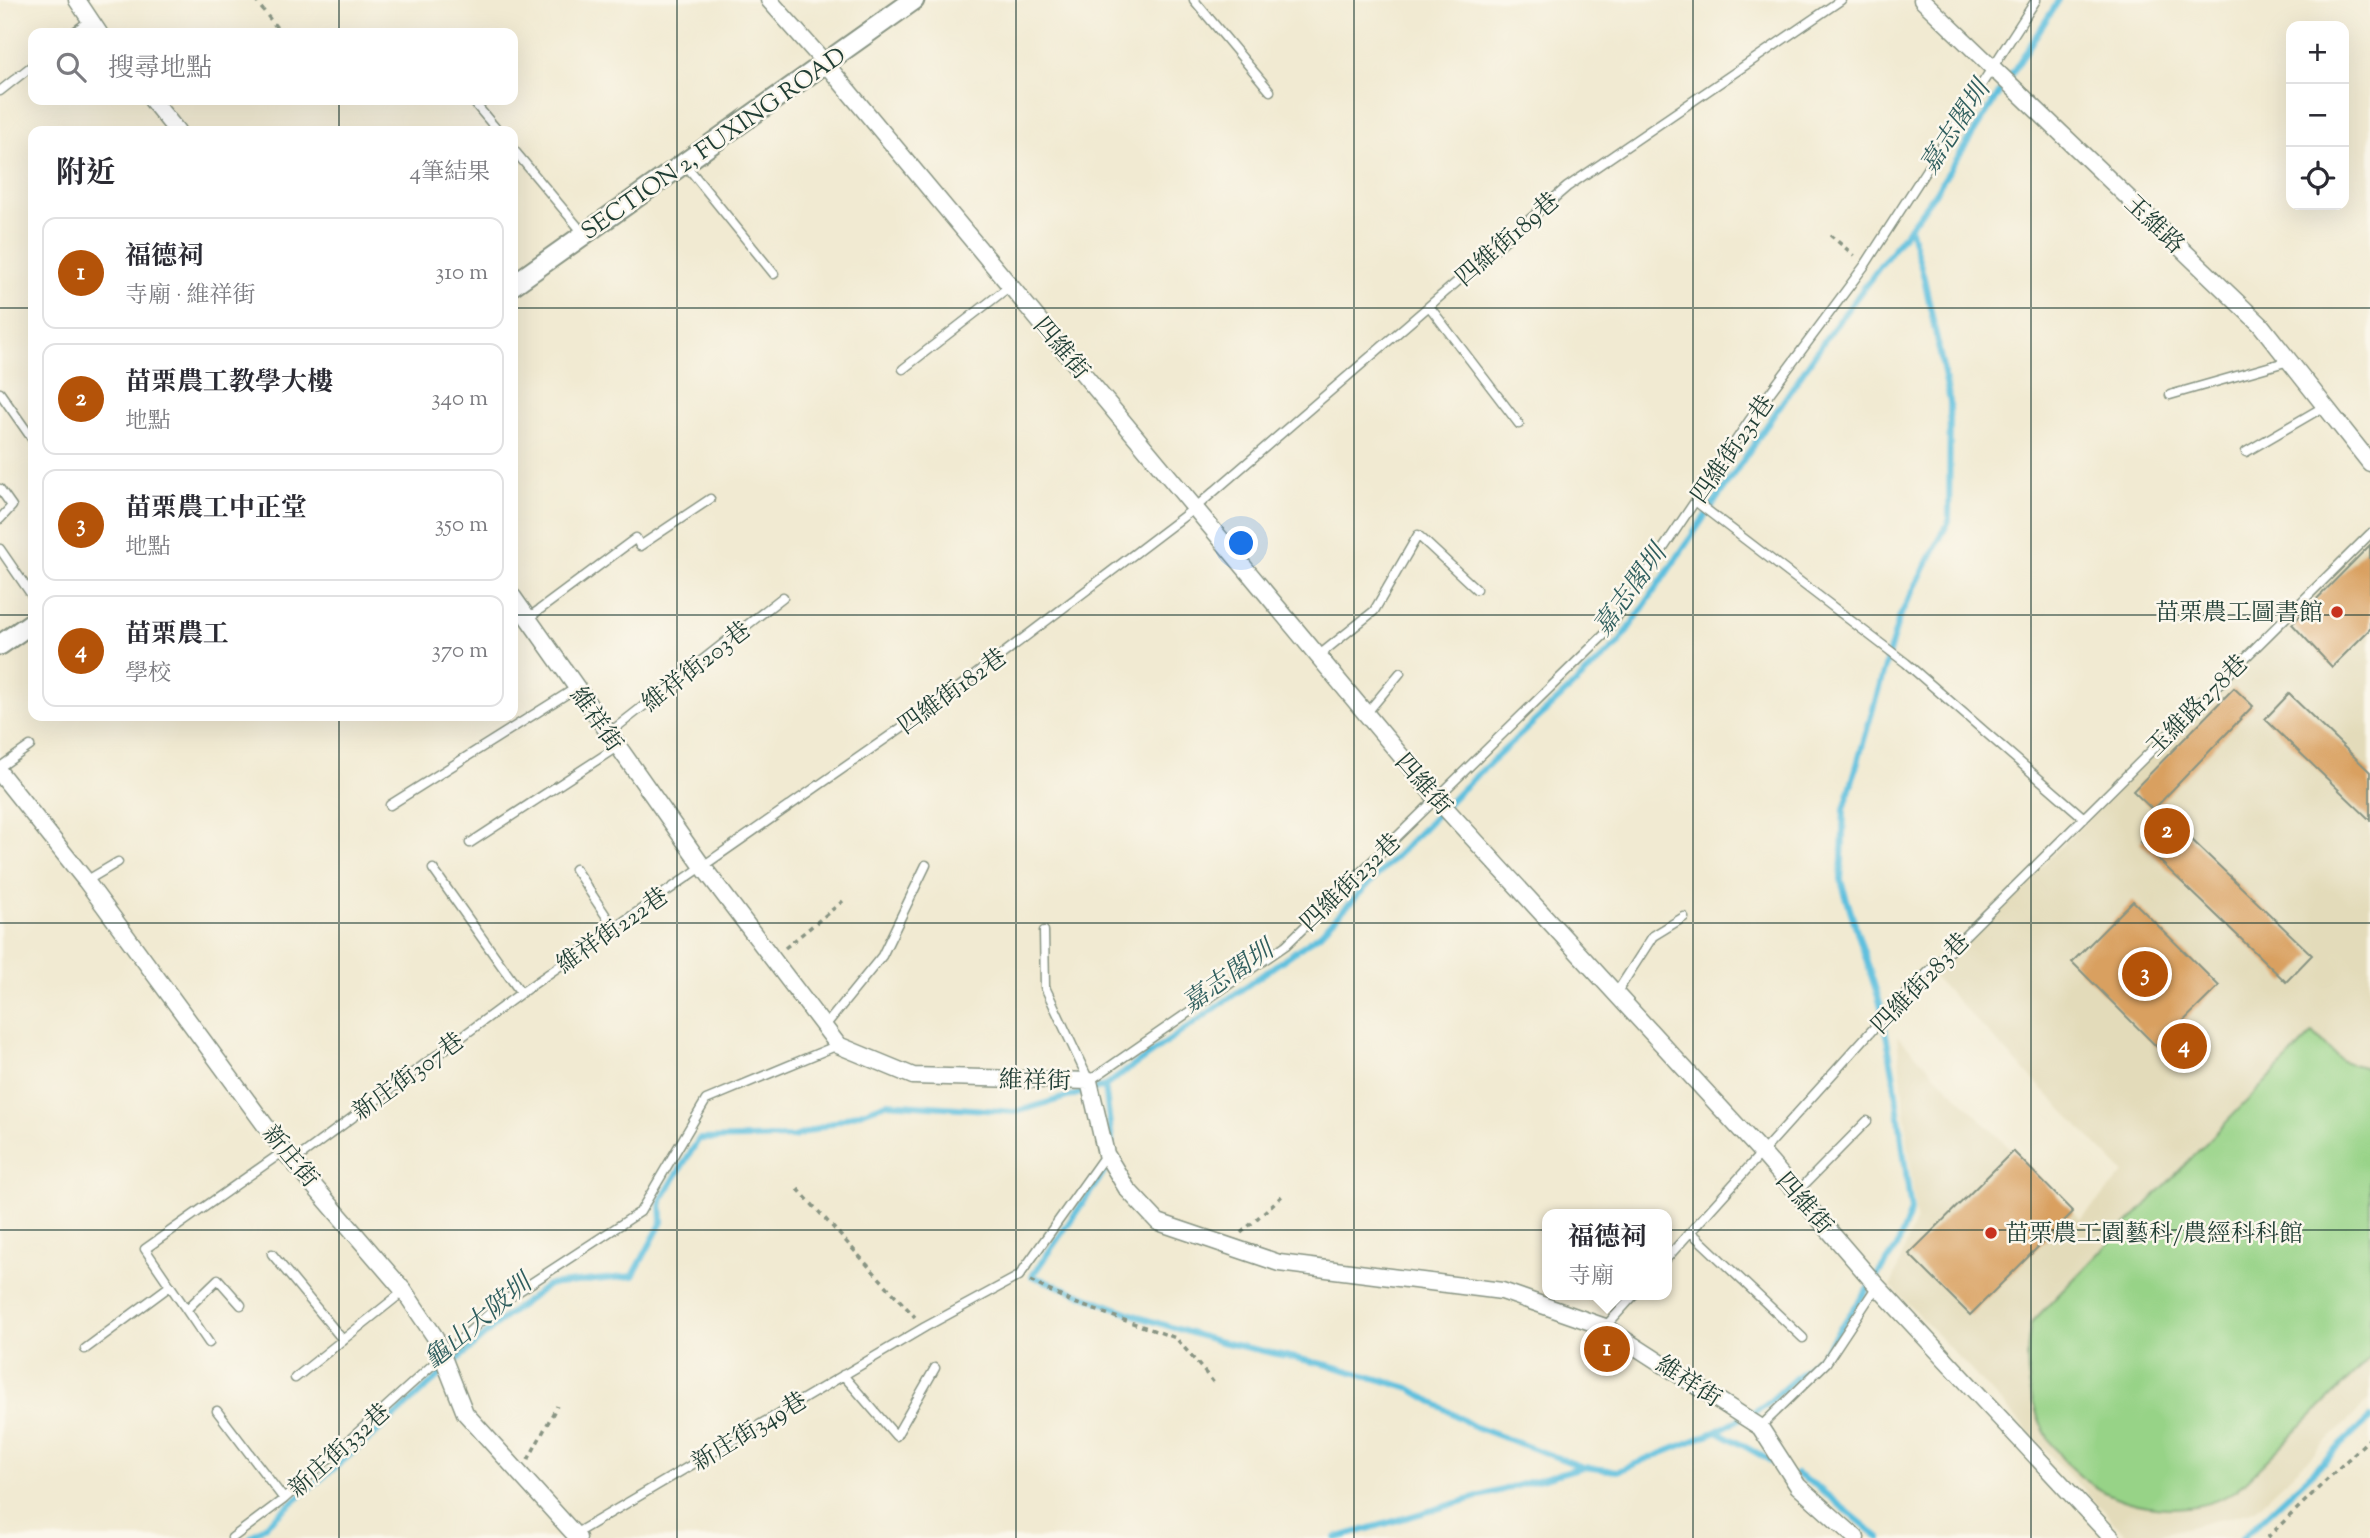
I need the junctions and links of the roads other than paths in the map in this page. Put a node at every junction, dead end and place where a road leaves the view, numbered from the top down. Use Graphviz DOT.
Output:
graph roads {
  1 [pos="77,0"];
  2 [pos="769,0"];
  3 [pos="914,0"];
  4 [pos="1194,0"];
  5 [pos="1840,0"];
  6 [pos="1922,0"];
  7 [pos="2036,0"];
  8 [pos="94,27"];
  9 [pos="825,63"];
  10 [pos="1991,68"];
  11 [pos="28,69"];
  12 [pos="0,91"];
  13 [pos="1270,91"];
  14 [pos="155,105"];
  15 [pos="476,105"];
  16 [pos="170,126"];
  17 [pos="494,126"];
  18 [pos="518,155"];
  19 [pos="685,164"];
  20 [pos="584,234"];
  21 [pos="774,274"];
  22 [pos="518,281"];
  23 [pos="1010,286"];
  24 [pos="1429,306"];
  25 [pos="2289,361"];
  26 [pos="903,369"];
  27 [pos="0,393"];
  28 [pos="2170,396"];
  29 [pos="2325,407"];
  30 [pos="1519,424"];
  31 [pos="28,433"];
  32 [pos="2246,452"];
  33 [pos="2370,463"];
  34 [pos="0,489"];
  35 [pos="710,499"];
  36 [pos="1695,501"];
  37 [pos="1195,507"];
  38 [pos="0,519"];
  39 [pos="2370,534"];
  40 [pos="0,549"];
  41 [pos="1476,589"];
  42 [pos="28,590"];
  43 [pos="783,597"];
  44 [pos="518,605"];
  45 [pos="527,619"];
  46 [pos="28,625"];
  47 [pos="0,645"];
  48 [pos="1318,656"];
  49 [pos="1401,673"];
  50 [pos="576,688"];
  51 [pos="1365,715"];
  52 [pos="613,741"];
  53 [pos="30,746"];
  54 [pos="0,767"];
  55 [pos="0,773"];
  56 [pos="1436,798"];
  57 [pos="390,805"];
  58 [pos="2084,818"];
  59 [pos="470,843"];
  60 [pos="118,862"];
  61 [pos="926,864"];
  62 [pos="703,867"];
  63 [pos="433,869"];
  64 [pos="575,869"];
  65 [pos="86,881"];
  66 [pos="1684,918"];
  67 [pos="614,928"];
  68 [pos="1044,931"];
  69 [pos="521,993"];
  70 [pos="1615,995"];
  71 [pos="825,1026"];
  72 [pos="838,1045"];
  73 [pos="1089,1081"];
  74 [pos="1867,1121"];
  75 [pos="1105,1154"];
  76 [pos="1763,1154"];
  77 [pos="289,1156"];
  78 [pos="1797,1193"];
  79 [pos="1691,1232"];
  80 [pos="1672,1253"];
  81 [pos="272,1254"];
  82 [pos="170,1286"];
  83 [pos="1877,1286"];
  84 [pos="404,1291"];
  85 [pos="1629,1300"];
  86 [pos="241,1305"];
  87 [pos="187,1308"];
  88 [pos="1605,1327"];
  89 [pos="1803,1338"];
  90 [pos="343,1340"];
  91 [pos="209,1343"];
  92 [pos="85,1349"];
  93 [pos="442,1359"];
  94 [pos="934,1368"];
  95 [pos="843,1376"];
  96 [pos="295,1378"];
  97 [pos="217,1411"];
  98 [pos="1760,1427"];
  99 [pos="284,1499"];
  100 [pos="574,1537"];
  101 [pos="232,1538"];
  102 [pos="1856,1538"];
  103 [pos="2112,1538"];
  1 -- 8 [label="street"];
  2 -- 9 [label="street, 四維街"];
  3 -- 9 [label="street, SECTION 2, FUXING ROAD"];
  4 -- 13 [label="lane"];
  5 -- 24 [label="lane, 四維街189巷"];
  6 -- 10 [label="street, 玉維路"];
  7 -- 10 [label="lane, 四維街231巷"];
  9 -- 19 [label="street, SECTION 2, FUXING ROAD"];
  9 -- 23 [label="street, 四維街"];
  10 -- 25 [label="street, 玉維路"];
  10 -- 36 [label="lane, 四維街231巷"];
  11 -- 12 [label="lane"];
  14 -- 16 [label="street"];
  15 -- 17 [label="lane"];
  18 -- 20 [label="lane"];
  19 -- 20 [label="street, SECTION 2, FUXING ROAD"];
  19 -- 21 [label="lane"];
  20 -- 22 [label="street, SECTION 2, FUXING ROAD"];
  23 -- 26 [label="lane"];
  23 -- 37 [label="street, 四維街"];
  24 -- 30 [label="lane"];
  24 -- 37 [label="lane, 四維街189巷"];
  25 -- 28 [label="lane"];
  25 -- 29 [label="street, 玉維路"];
  27 -- 31 [label="lane"];
  29 -- 32 [label="lane"];
  29 -- 33 [label="street, 玉維路"];
  34 -- 38 [label="lane"];
  35 -- 45 [label="lane"];
  36 -- 56 [label="lane, 四維街231巷"];
  36 -- 58 [label="lane"];
  37 -- 48 [label="street, 四維街"];
  37 -- 62 [label="lane, 四維街182巷"];
  39 -- 58 [label="lane, 玉維路278巷"];
  40 -- 42 [label="lane"];
  41 -- 48 [label="lane"];
  43 -- 52 [label="lane, 維祥街203巷"];
  44 -- 45 [label="street, 維祥街"];
  45 -- 50 [label="street, 維祥街"];
  46 -- 47 [label="street"];
  48 -- 51 [label="street, 四維街"];
  49 -- 51 [label="lane"];
  50 -- 52 [label="street, 維祥街"];
  50 -- 57 [label="lane"];
  51 -- 56 [label="street, 四維街"];
  52 -- 59 [label="lane, 維祥街203巷"];
  52 -- 62 [label="street, 維祥街"];
  53 -- 54 [label="lane"];
  55 -- 65 [label="street, 新庄街"];
  56 -- 70 [label="street, 四維街"];
  56 -- 73 [label="lane, 四維街232巷"];
  58 -- 76 [label="lane, 四維街283巷"];
  60 -- 65 [label="lane"];
  61 -- 71 [label="lane"];
  62 -- 67 [label="lane, 維祥街222巷"];
  62 -- 71 [label="street, 維祥街"];
  63 -- 69 [label="lane"];
  64 -- 67 [label="lane"];
  65 -- 77 [label="street, 新庄街"];
  66 -- 70 [label="lane"];
  67 -- 69 [label="lane, 維祥街222巷"];
  68 -- 73 [label="lane"];
  69 -- 77 [label="lane, 新庄街307巷"];
  70 -- 76 [label="street, 四維街"];
  71 -- 72 [label="street, 維祥街"];
  72 -- 73 [label="street, 維祥街"];
  72 -- 93 [label="lane, 新庄街332巷"];
  73 -- 75 [label="street, 維祥街"];
  74 -- 78 [label="lane"];
  75 -- 88 [label="street, 維祥街"];
  75 -- 95 [label="lane, 新庄街349巷"];
  76 -- 78 [label="street, 四維街"];
  76 -- 79 [label="lane, 四維街283巷"];
  77 -- 82 [label="lane, 新庄街307巷"];
  77 -- 84 [label="street, 新庄街"];
  78 -- 83 [label="street, 四維街"];
  79 -- 80 [label="lane, 四維街283巷"];
  79 -- 89 [label="lane"];
  81 -- 90 [label="lane"];
  82 -- 87 [label="lane"];
  82 -- 92 [label="lane"];
  83 -- 98 [label="lane"];
  83 -- 103 [label="street, 四維街"];
  84 -- 90 [label="lane"];
  84 -- 93 [label="street, 新庄街"];
  85 -- 88 [label="lane"];
  86 -- 87 [label="lane"];
  87 -- 91 [label="lane"];
  88 -- 98 [label="street, 維祥街"];
  90 -- 96 [label="lane"];
  93 -- 99 [label="lane, 新庄街332巷"];
  93 -- 100 [label="street, 新庄街"];
  94 -- 95 [label="lane"];
  95 -- 100 [label="lane, 新庄街349巷"];
  97 -- 99 [label="lane"];
  98 -- 102 [label="street, 維祥街"];
  99 -- 101 [label="lane, 新庄街332巷"];
}
